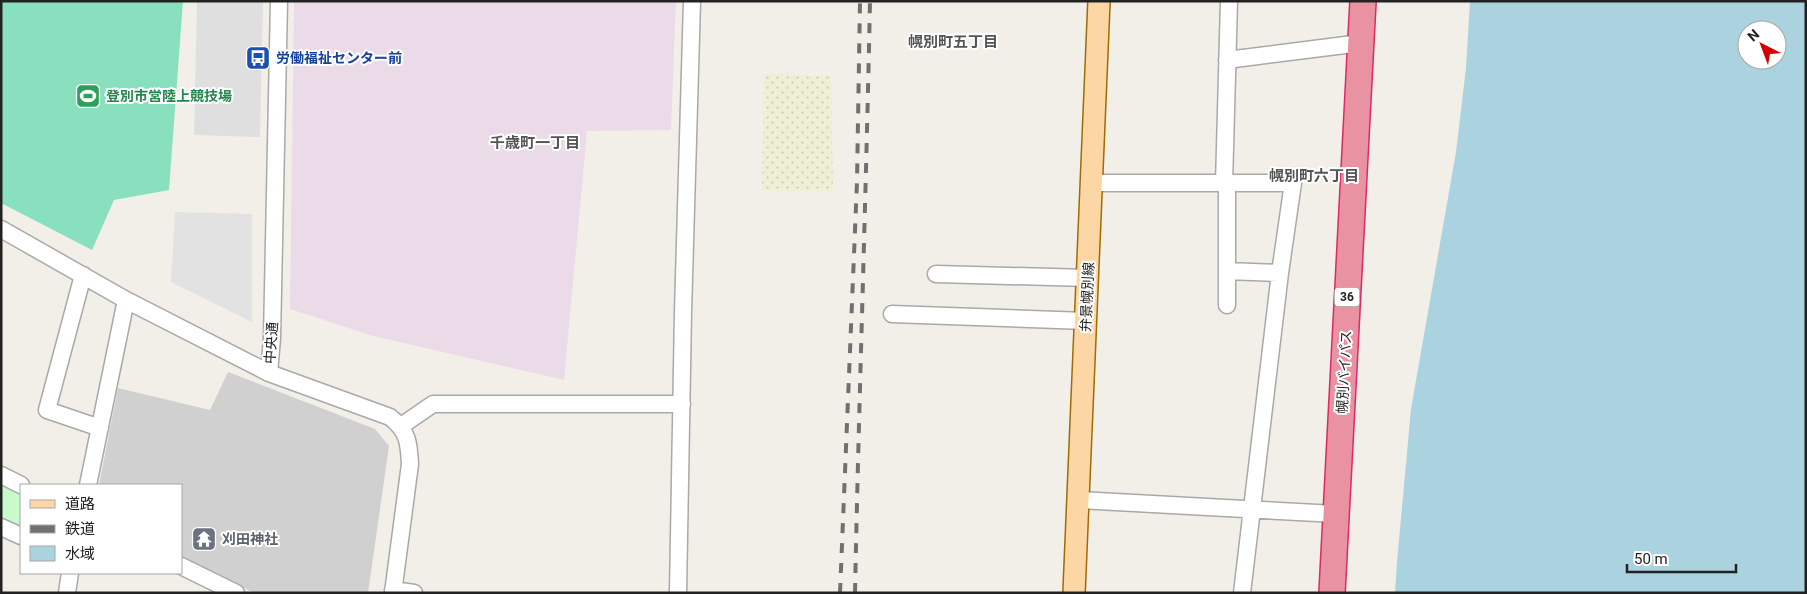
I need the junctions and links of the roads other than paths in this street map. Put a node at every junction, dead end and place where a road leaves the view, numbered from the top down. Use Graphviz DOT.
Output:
graph roads {
  1 [pos="279,1"];
  2 [pos="692,1"];
  3 [pos="1099,1"];
  4 [pos="1229,1"];
  5 [pos="1363,1"];
  6 [pos="1361,44"];
  7 [pos="1227,60"];
  8 [pos="1092,183"];
  9 [pos="1226,184"];
  10 [pos="1,229"];
  11 [pos="1227,271"];
  12 [pos="936,274"];
  13 [pos="1280,274"];
  14 [pos="83,275"];
  15 [pos="1088,278"];
  16 [pos="126,300"];
  17 [pos="1227,305"];
  18 [pos="892,314"];
  19 [pos="1086,321"];
  20 [pos="269,373"];
  21 [pos="682,404"];
  22 [pos="401,426"];
  23 [pos="100,428"];
  24 [pos="1,475"];
  25 [pos="20,484"];
  26 [pos="88,484"];
  27 [pos="1079,500"];
  28 [pos="1251,510"];
  29 [pos="1336,514"];
  30 [pos="1,527"];
  31 [pos="20,536"];
  32 [pos="182,566"];
  33 [pos="70,574"];
  34 [pos="393,592"];
  35 [pos="67,593"];
  36 [pos="236,593"];
  37 [pos="414,593"];
  38 [pos="678,593"];
  39 [pos="1074,593"];
  40 [pos="1242,593"];
  41 [pos="1332,593"];
  1 -- 20 [label="street, 中央通"];
  2 -- 21 [label="street"];
  3 -- 8 [label="main road, 弁景幌別線"];
  4 -- 7 [label="street"];
  5 -- 6 [label="highway, 幌別バイパス / 36"];
  6 -- 7 [label="street"];
  6 -- 29 [label="highway, 幌別バイパス / 36"];
  7 -- 9 [label="street"];
  8 -- 9 [label="street"];
  8 -- 15 [label="main road, 弁景幌別線"];
  9 -- 11 [label="street"];
  9 -- 13 [label="street"];
  10 -- 14 [label="street"];
  11 -- 13 [label="street"];
  11 -- 17 [label="street"];
  12 -- 15 [label="street"];
  13 -- 28 [label="street"];
  14 -- 16 [label="street"];
  14 -- 23 [label="street"];
  15 -- 19 [label="main road, 弁景幌別線"];
  16 -- 20 [label="street"];
  16 -- 23 [label="street"];
  18 -- 19 [label="street"];
  19 -- 27 [label="main road, 弁景幌別線"];
  20 -- 22 [label="street, 中央通"];
  21 -- 22 [label="street"];
  21 -- 38 [label="street"];
  22 -- 34 [label="street"];
  23 -- 26 [label="street"];
  24 -- 25 [label="street"];
  27 -- 28 [label="street"];
  27 -- 39 [label="main road, 弁景幌別線"];
  28 -- 29 [label="street"];
  28 -- 40 [label="street"];
  29 -- 41 [label="highway, 幌別バイパス / 36"];
  30 -- 31 [label="street"];
  32 -- 36 [label="street"];
  33 -- 35 [label="street"];
  34 -- 37 [label="street"];
}
